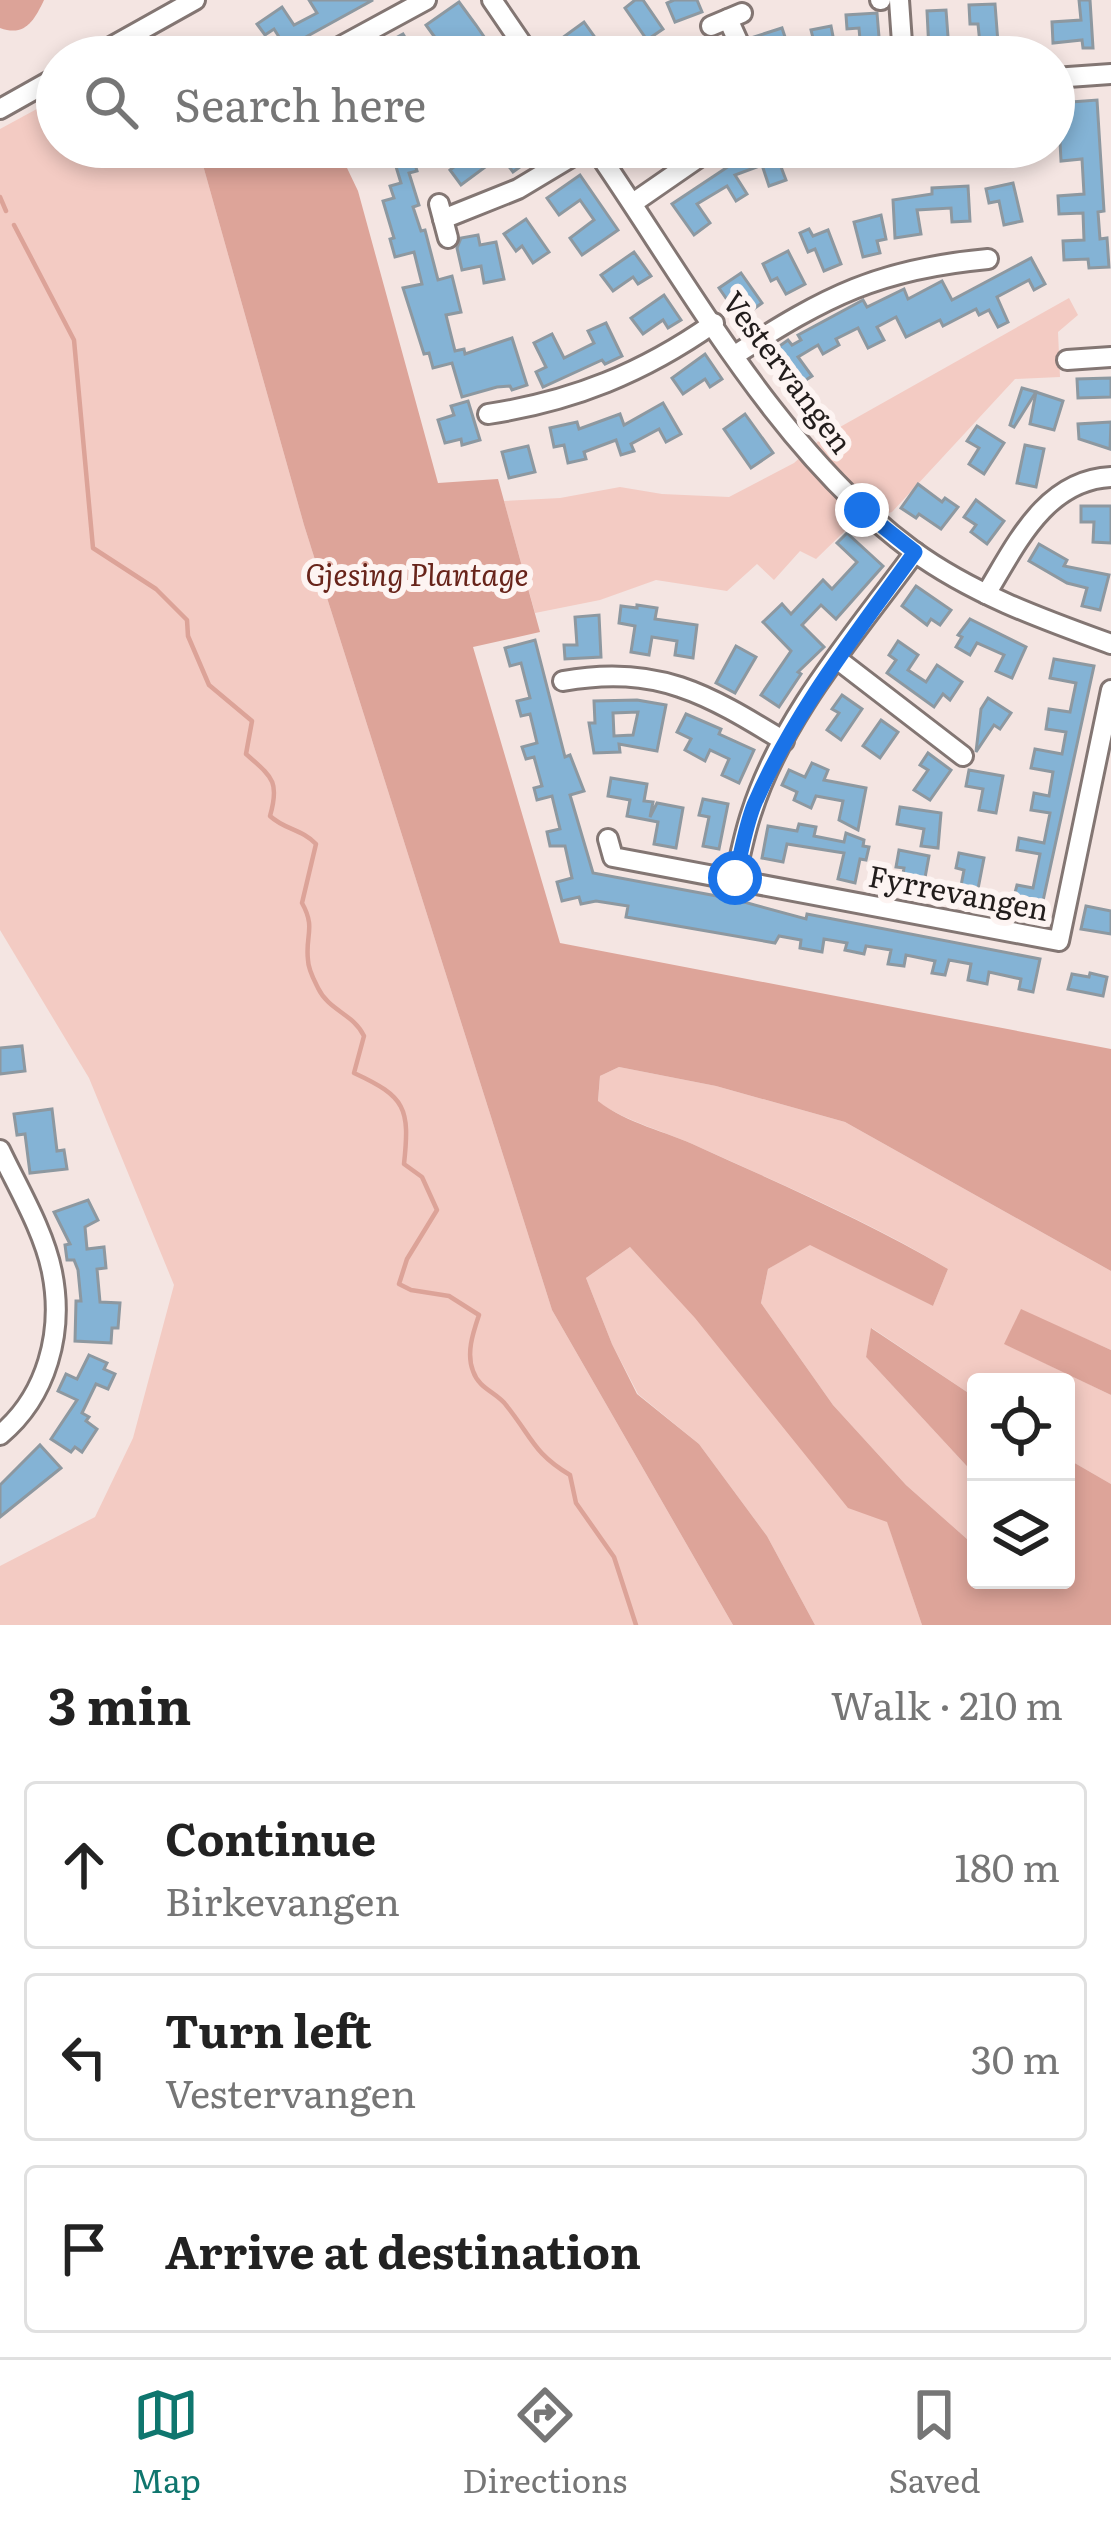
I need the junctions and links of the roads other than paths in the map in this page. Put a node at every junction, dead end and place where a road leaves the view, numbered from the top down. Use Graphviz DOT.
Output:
graph roads {
  1 [pos="195,0"];
  2 [pos="426,0"];
  3 [pos="492,0"];
  4 [pos="899,0"];
  5 [pos="727,19"];
  6 [pos="131,36"];
  7 [pos="360,36"];
  8 [pos="517,36"];
  9 [pos="735,36"];
  10 [pos="902,36"];
  11 [pos="1111,74"];
  12 [pos="1075,77"];
  13 [pos="36,89"];
  14 [pos="0,109"];
  15 [pos="554,168"];
  16 [pos="607,168"];
  17 [pos="684,168"];
  18 [pos="633,203"];
  19 [pos="443,220"];
  20 [pos="988,259"];
  21 [pos="714,323"];
  22 [pos="735,355"];
  23 [pos="1111,357"];
  24 [pos="1067,361"];
  25 [pos="488,414"];
  26 [pos="1111,477"];
  27 [pos="915,552"];
  28 [pos="986,594"];
  29 [pos="1111,644"];
  30 [pos="837,659"];
  31 [pos="563,680"];
  32 [pos="1111,690"];
  33 [pos="784,741"];
  34 [pos="962,756"];
  35 [pos="608,839"];
  36 [pos="735,878"];
  37 [pos="0,1150"];
  38 [pos="0,1435"];
  1 -- 6 [label="street"];
  2 -- 7 [label="street"];
  3 -- 8 [label="street"];
  4 -- 10 [label="street"];
  5 -- 9 [label="street"];
  11 -- 12 [label="street"];
  13 -- 14 [label="street"];
  15 -- 19 [label="street"];
  16 -- 18 [label="street, Vestervangen"];
  17 -- 18 [label="street"];
  18 -- 21 [label="street, Vestervangen"];
  20 -- 22 [label="street"];
  21 -- 22 [label="street, Vestervangen"];
  21 -- 25 [label="street"];
  22 -- 27 [label="street, Vestervangen"];
  23 -- 24 [label="street"];
  26 -- 28 [label="street"];
  27 -- 28 [label="street, Vestervangen"];
  27 -- 30 [label="street"];
  28 -- 29 [label="street, Vestervangen"];
  30 -- 33 [label="street"];
  30 -- 34 [label="street"];
  31 -- 33 [label="street"];
  32 -- 36 [label="street, Fyrrevangen"];
  33 -- 36 [label="street"];
  35 -- 36 [label="street, Fyrrevangen"];
  37 -- 38 [label="street"];
}
